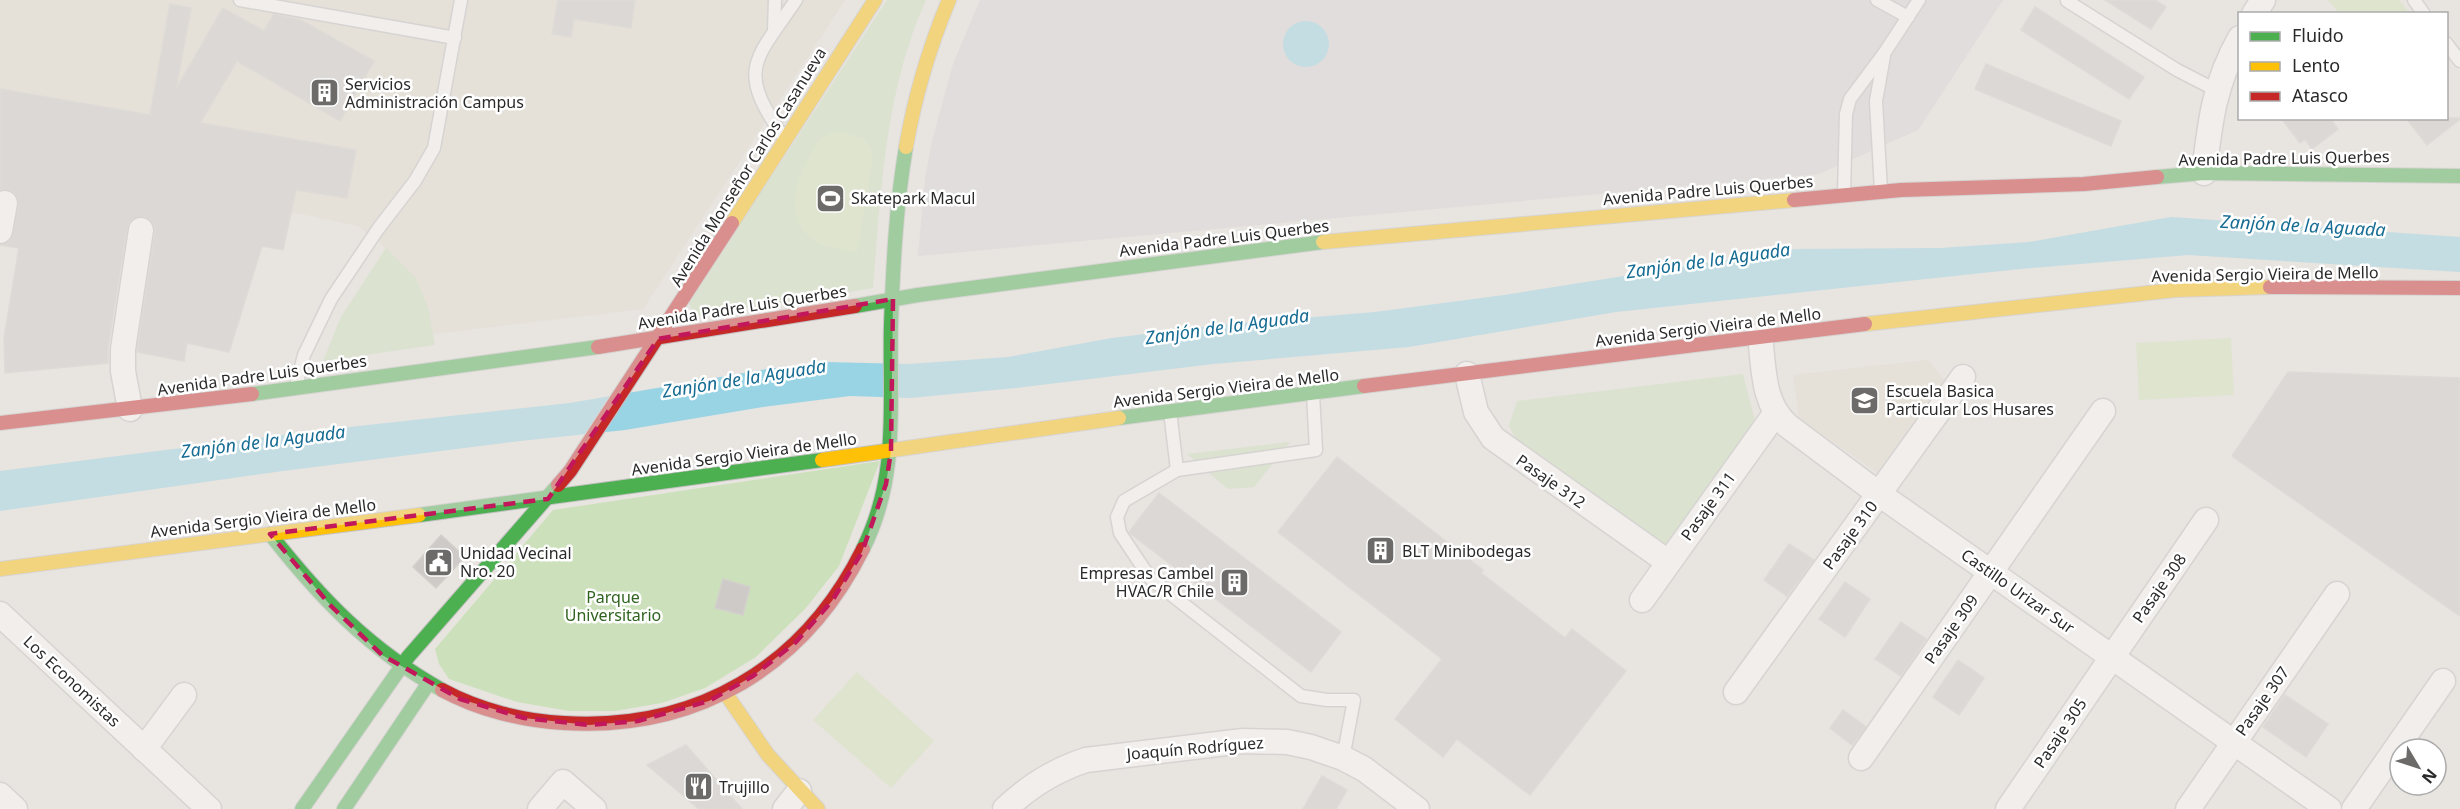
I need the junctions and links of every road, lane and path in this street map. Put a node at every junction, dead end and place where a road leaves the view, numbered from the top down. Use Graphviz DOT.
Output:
graph roads {
  1 [pos="240,0"];
  2 [pos="461,0"];
  3 [pos="775,0"];
  4 [pos="796,0"];
  5 [pos="875,0"];
  6 [pos="949,0"];
  7 [pos="1877,0"];
  8 [pos="1919,0"];
  9 [pos="2067,1"];
  10 [pos="1908,17"];
  11 [pos="773,34"];
  12 [pos="455,38"];
  13 [pos="2238,41"];
  14 [pos="2448,46"];
  15 [pos="1885,52"];
  16 [pos="2460,61"];
  17 [pos="2216,90"];
  18 [pos="784,139"];
  19 [pos="2204,173"];
  20 [pos="2460,176"];
  21 [pos="1881,192"];
  22 [pos="1844,194"];
  23 [pos="5,203"];
  24 [pos="141,230"];
  25 [pos="0,231"];
  26 [pos="2460,288"];
  27 [pos="893,299"];
  28 [pos="1760,336"];
  29 [pos="658,339"];
  30 [pos="1467,374"];
  31 [pos="1962,377"];
  32 [pos="296,387"];
  33 [pos="1312,394"];
  34 [pos="130,409"];
  35 [pos="1170,411"];
  36 [pos="2103,411"];
  37 [pos="1775,414"];
  38 [pos="0,423"];
  39 [pos="891,451"];
  40 [pos="1177,470"];
  41 [pos="1879,494"];
  42 [pos="548,499"];
  43 [pos="2206,520"];
  44 [pos="270,534"];
  45 [pos="1668,562"];
  46 [pos="0,569"];
  47 [pos="1991,572"];
  48 [pos="2337,594"];
  49 [pos="1642,600"];
  50 [pos="0,614"];
  51 [pos="2112,657"];
  52 [pos="400,668"];
  53 [pos="2443,681"];
  54 [pos="428,684"];
  55 [pos="1736,692"];
  56 [pos="726,694"];
  57 [pos="184,695"];
  58 [pos="2234,742"];
  59 [pos="144,749"];
  60 [pos="1343,758"];
  61 [pos="1861,758"];
  62 [pos="0,795"];
  63 [pos="792,800"];
  64 [pos="346,808"];
  65 [pos="15,809"];
  66 [pos="209,809"];
  67 [pos="302,809"];
  68 [pos="540,809"];
  69 [pos="594,809"];
  70 [pos="818,809"];
  71 [pos="1005,809"];
  72 [pos="1417,809"];
  73 [pos="2008,809"];
  74 [pos="2188,809"];
  75 [pos="2329,809"];
  76 [pos="2354,809"];
  1 -- 12 [label="lane"];
  2 -- 12 [label="lane"];
  3 -- 11 [label="lane"];
  4 -- 11 [label="lane"];
  5 -- 18 [label="main road, Avenida Monseñor Carlos Casanueva"];
  6 -- 27 [label="main road"];
  7 -- 10 [label="lane"];
  8 -- 10 [label="lane"];
  9 -- 17 [label="lane"];
  10 -- 15 [label="lane"];
  11 -- 18 [label="lane"];
  12 -- 32 [label="lane"];
  13 -- 17 [label="street"];
  14 -- 16 [label="lane"];
  15 -- 21 [label="lane"];
  15 -- 22 [label="lane"];
  17 -- 19 [label="street"];
  18 -- 29 [label="main road, Avenida Monseñor Carlos Casanueva"];
  19 -- 20 [label="main road, Avenida Padre Luis Querbes"];
  19 -- 21 [label="main road, Avenida Padre Luis Querbes"];
  21 -- 22 [label="main road, Avenida Padre Luis Querbes"];
  22 -- 27 [label="main road, Avenida Padre Luis Querbes"];
  23 -- 25 [label="street"];
  24 -- 34 [label="street"];
  26 -- 28 [label="main road, Avenida Sergio Vieira de Mello"];
  27 -- 29 [label="main road, Avenida Padre Luis Querbes"];
  27 -- 39 [label="main road"];
  28 -- 30 [label="main road, Avenida Sergio Vieira de Mello"];
  28 -- 37 [label="street"];
  29 -- 32 [label="main road, Avenida Padre Luis Querbes"];
  29 -- 42 [label="main road, Avenida Monseñor Carlos Casanueva"];
  30 -- 33 [label="main road, Avenida Sergio Vieira de Mello"];
  30 -- 45 [label="street, Pasaje 312"];
  31 -- 41 [label="street, Pasaje 310"];
  32 -- 34 [label="main road, Avenida Padre Luis Querbes"];
  33 -- 35 [label="main road, Avenida Sergio Vieira de Mello"];
  33 -- 40 [label="lane"];
  34 -- 38 [label="main road, Avenida Padre Luis Querbes"];
  35 -- 39 [label="main road, Avenida Sergio Vieira de Mello"];
  35 -- 40 [label="lane"];
  36 -- 47 [label="street, Pasaje 309"];
  37 -- 41 [label="street, Castillo Urizar Sur"];
  37 -- 45 [label="street, Pasaje 311"];
  39 -- 42 [label="main road, Avenida Sergio Vieira de Mello"];
  39 -- 56 [label="main road"];
  40 -- 60 [label="lane"];
  41 -- 47 [label="street, Castillo Urizar Sur"];
  41 -- 55 [label="street, Pasaje 310"];
  42 -- 44 [label="main road, Avenida Sergio Vieira de Mello"];
  42 -- 52 [label="main road, Avenida Monseñor Carlos Casanueva"];
  43 -- 51 [label="street, Pasaje 308"];
  44 -- 46 [label="main road, Avenida Sergio Vieira de Mello"];
  44 -- 52 [label="main road"];
  45 -- 49 [label="street, Pasaje 311"];
  47 -- 51 [label="street, Castillo Urizar Sur"];
  47 -- 61 [label="street, Pasaje 309"];
  48 -- 58 [label="street, Pasaje 307"];
  50 -- 59 [label="street, Los Economistas"];
  51 -- 58 [label="street, Castillo Urizar Sur"];
  51 -- 73 [label="street, Pasaje 305"];
  52 -- 54 [label="main road"];
  52 -- 67 [label="main road, Avenida Monseñor Carlos Casanueva"];
  53 -- 76 [label="street"];
  54 -- 56 [label="main road"];
  54 -- 64 [label="main road"];
  56 -- 63 [label="main road"];
  57 -- 59 [label="street"];
  58 -- 74 [label="street, Pasaje 307"];
  58 -- 75 [label="street, Castillo Urizar Sur"];
  59 -- 66 [label="street, Los Economistas"];
  60 -- 71 [label="street, Joaquín Rodríguez"];
  60 -- 72 [label="street, Joaquín Rodríguez"];
  62 -- 65 [label="street"];
  63 -- 70 [label="main road"];
  68 -- 69 [label="street"];
}
